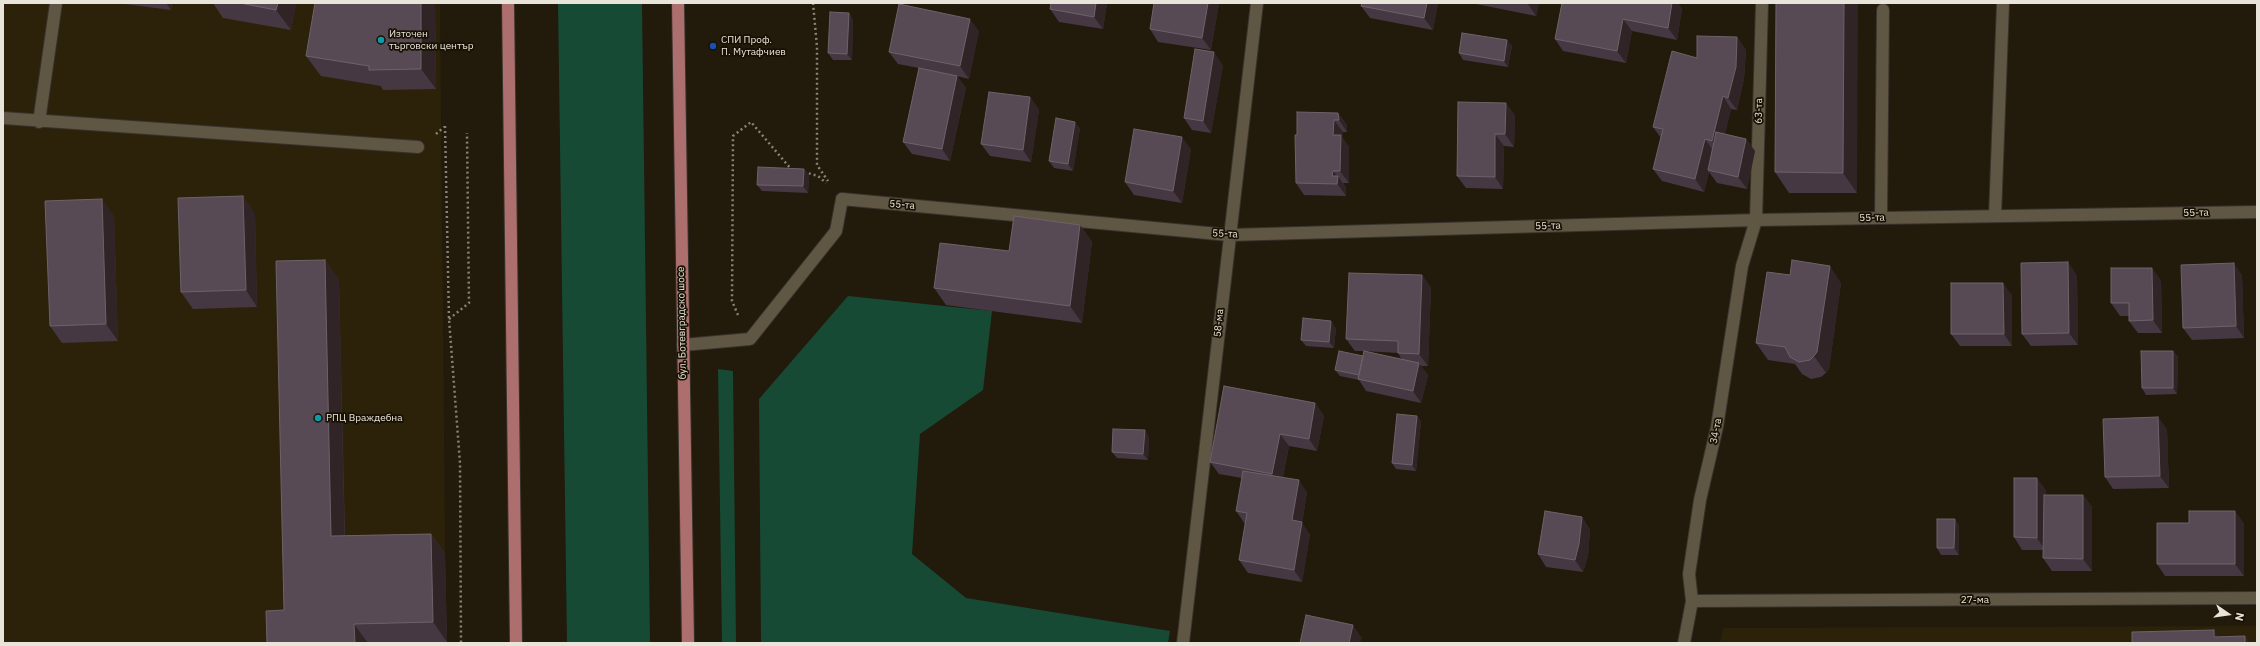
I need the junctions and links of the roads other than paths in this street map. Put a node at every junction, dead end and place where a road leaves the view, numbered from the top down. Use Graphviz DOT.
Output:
graph roads {
  1 [pos="56,3"];
  2 [pos="508,3"];
  3 [pos="678,3"];
  4 [pos="1257,3"];
  5 [pos="1762,3"];
  6 [pos="2003,3"];
  7 [pos="1883,10"];
  8 [pos="3,118"];
  9 [pos="39,122"];
  10 [pos="418,147"];
  11 [pos="2257,212"];
  12 [pos="1995,216"];
  13 [pos="1881,218"];
  14 [pos="1756,220"];
  15 [pos="1229,235"];
  16 [pos="683,345"];
  17 [pos="2257,598"];
  18 [pos="1692,602"];
  19 [pos="516,643"];
  20 [pos="688,643"];
  21 [pos="1183,643"];
  22 [pos="1684,643"];
  1 -- 9 [label="street"];
  2 -- 19 [label="main road"];
  3 -- 16 [label="main road, бул. Ботевградско шосе"];
  4 -- 15 [label="street, 58-ма"];
  5 -- 14 [label="street, 63-та"];
  6 -- 12 [label="street"];
  7 -- 13 [label="street"];
  8 -- 9 [label="street"];
  9 -- 10 [label="street"];
  11 -- 12 [label="street, 55-та"];
  12 -- 13 [label="street, 55-та"];
  13 -- 14 [label="street, 55-та"];
  14 -- 15 [label="street, 55-та"];
  14 -- 18 [label="street, 34-та"];
  15 -- 16 [label="street, 55-та"];
  15 -- 21 [label="street, 58-ма"];
  16 -- 20 [label="main road, бул. Ботевградско шосе"];
  17 -- 18 [label="street, 27-ма"];
  18 -- 22 [label="street, 34-та"];
}
